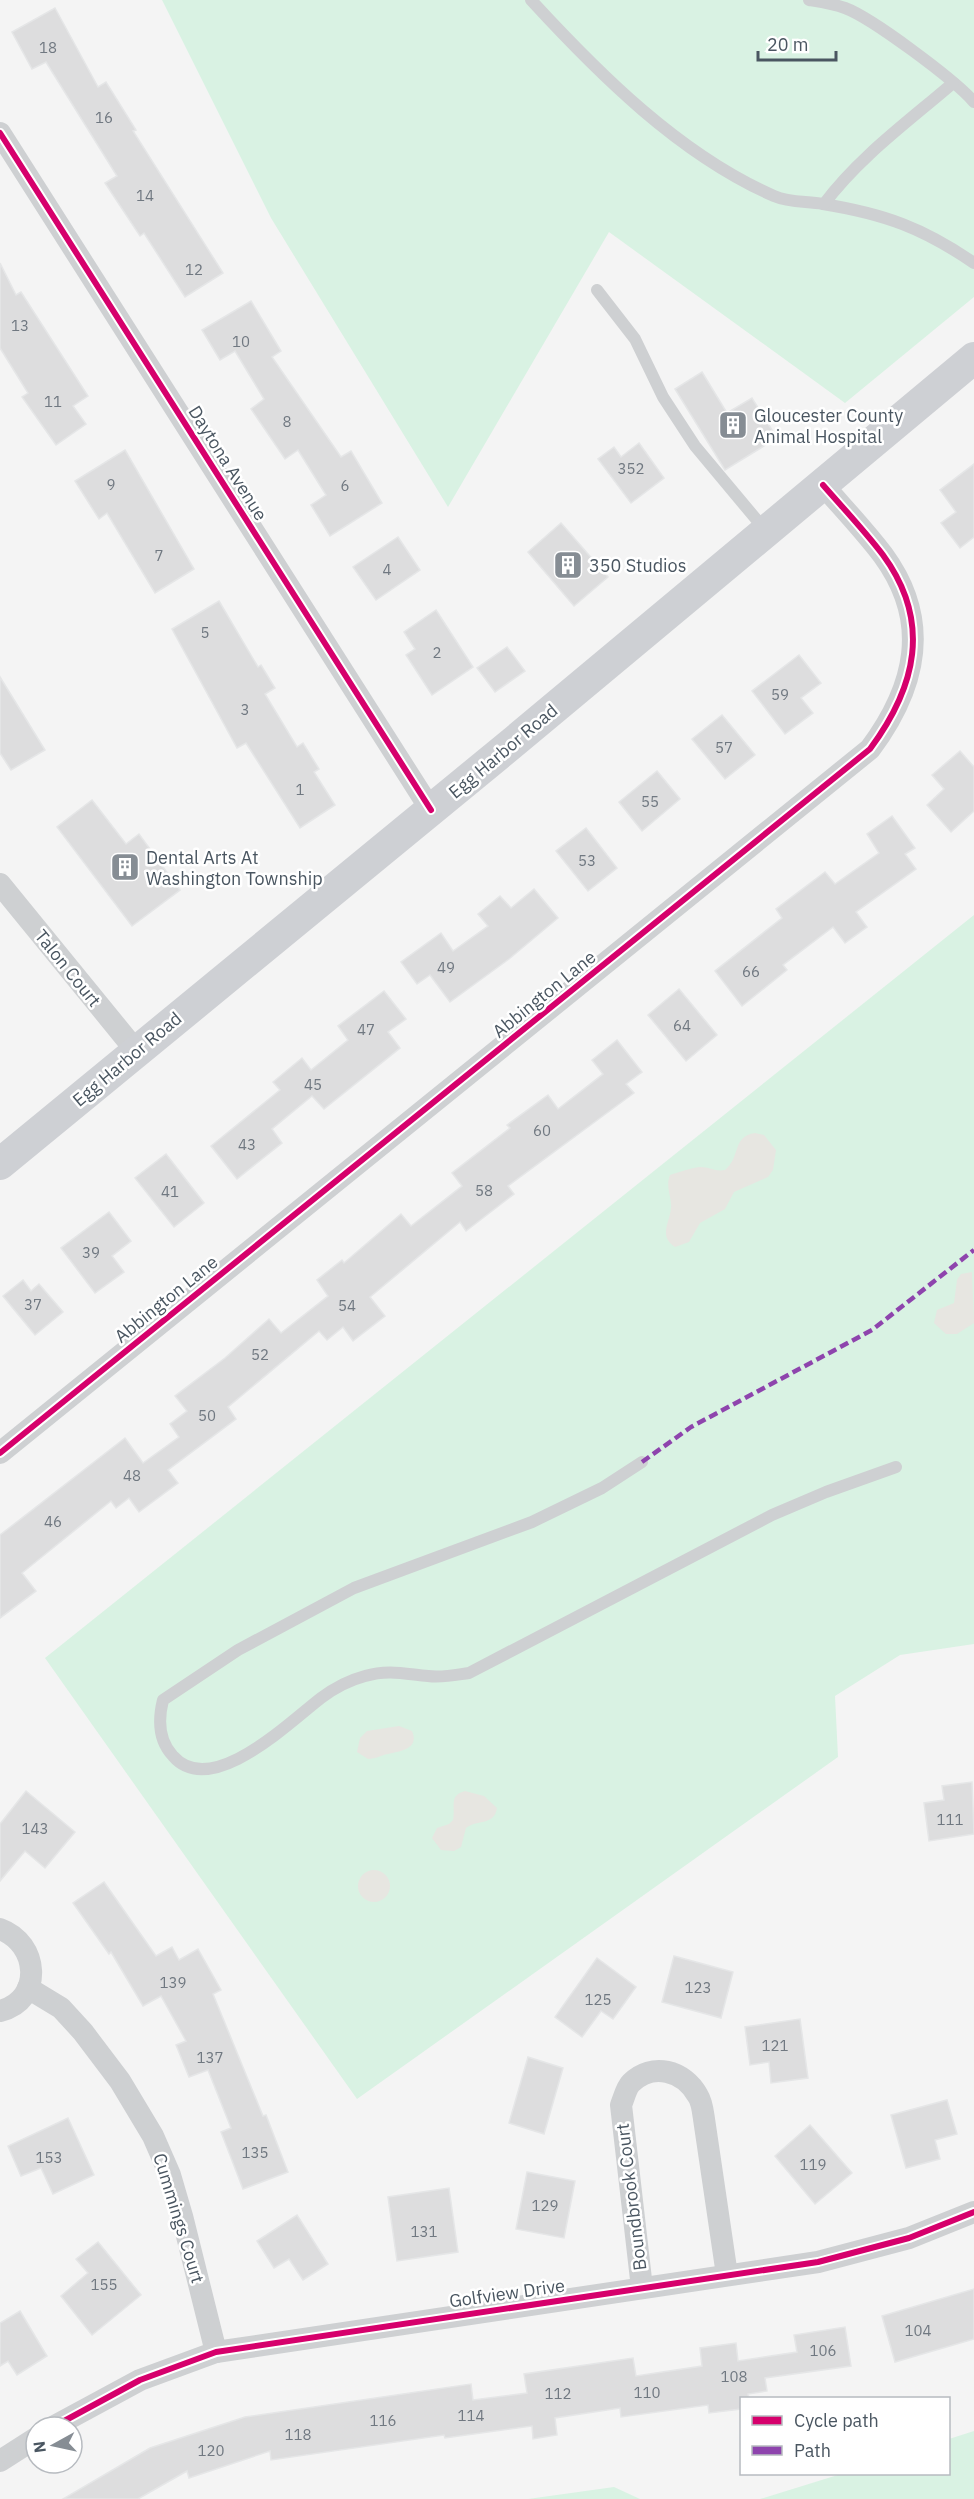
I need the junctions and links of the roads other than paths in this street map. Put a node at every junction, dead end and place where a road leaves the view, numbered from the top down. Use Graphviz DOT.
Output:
graph roads {
  1 [pos="531,0"];
  2 [pos="808,0"];
  3 [pos="953,83"];
  4 [pos="974,102"];
  5 [pos="0,133"];
  6 [pos="824,204"];
  7 [pos="974,263"];
  8 [pos="597,290"];
  9 [pos="974,358"];
  10 [pos="823,485"];
  11 [pos="767,531"];
  12 [pos="431,810"];
  13 [pos="0,884"];
  14 [pos="137,1052"];
  15 [pos="0,1164"];
  16 [pos="0,1453"];
  17 [pos="642,1462"];
  18 [pos="896,1467"];
  19 [pos="0,1929"];
  20 [pos="28,1988"];
  21 [pos="0,2011"];
  22 [pos="974,2212"];
  23 [pos="727,2275"];
  24 [pos="642,2288"];
  25 [pos="216,2352"];
  26 [pos="75,2415"];
  27 [pos="24,2446"];
  28 [pos="0,2461"];
  1 -- 6 [label="lane"];
  2 -- 3 [label="lane"];
  3 -- 4 [label="lane"];
  3 -- 6 [label="lane"];
  5 -- 12 [label="street, Daytona Avenue"];
  6 -- 7 [label="lane"];
  8 -- 11 [label="lane"];
  9 -- 10 [label="main road, Egg Harbor Road"];
  10 -- 11 [label="main road, Egg Harbor Road"];
  10 -- 16 [label="street, Abbington Lane"];
  11 -- 12 [label="main road, Egg Harbor Road"];
  12 -- 14 [label="main road, Egg Harbor Road"];
  13 -- 14 [label="street, Talon Court"];
  14 -- 15 [label="main road, Egg Harbor Road"];
  17 -- 18 [label="lane"];
  19 -- 20 [label="street"];
  20 -- 21 [label="street"];
  20 -- 25 [label="street, Cummings Court"];
  22 -- 23 [label="street, Golfview Drive"];
  23 -- 24 [label="street, Golfview Drive"];
  23 -- 24 [label="street, Boundbrook Court"];
  24 -- 25 [label="street, Golfview Drive"];
  25 -- 26 [label="street, Golfview Drive"];
  27 -- 28 [label="street"];
}
